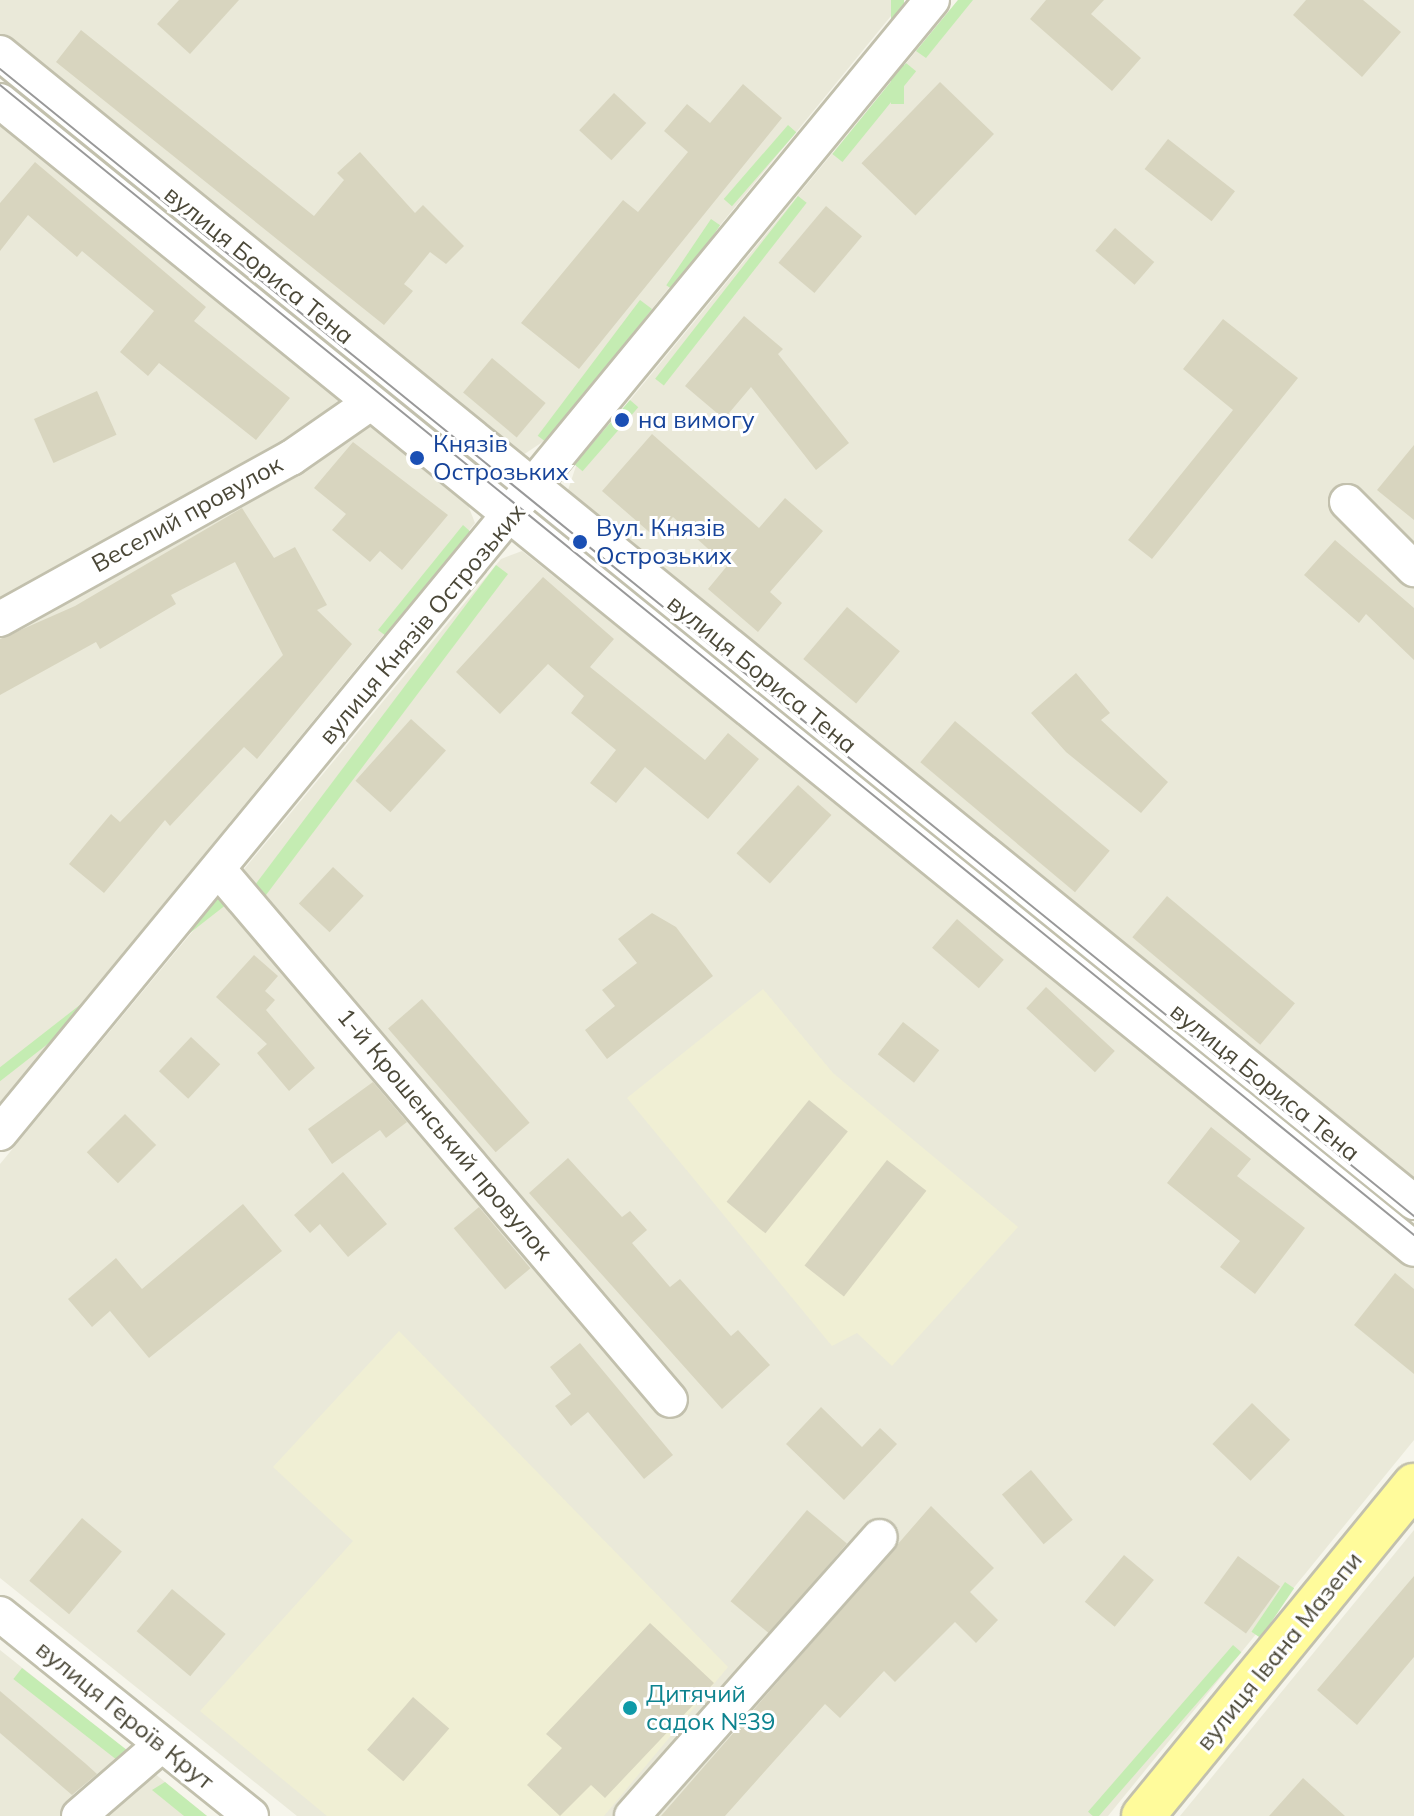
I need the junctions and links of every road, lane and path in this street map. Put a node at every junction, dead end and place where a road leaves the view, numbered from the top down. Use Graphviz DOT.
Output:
graph roads {
  1 [pos="932,0"];
  2 [pos="0,53"];
  3 [pos="0,101"];
  4 [pos="370,403"];
  5 [pos="533,489"];
  6 [pos="1347,502"];
  7 [pos="510,518"];
  8 [pos="1414,569"];
  9 [pos="0,619"];
  10 [pos="218,869"];
  11 [pos="0,1133"];
  12 [pos="1414,1202"];
  13 [pos="1414,1249"];
  14 [pos="670,1400"];
  15 [pos="1414,1485"];
  16 [pos="880,1537"];
  17 [pos="0,1614"];
  18 [pos="161,1745"];
  19 [pos="1155,1812"];
  20 [pos="79,1816"];
  21 [pos="251,1816"];
  22 [pos="632,1816"];
  1 -- 5 [label="street, вулиця Князів Острозьких"];
  2 -- 5 [label="street, вулиця Бориса Тена"];
  3 -- 4 [label="street, вулиця Бориса Тена"];
  4 -- 7 [label="street, вулиця Бориса Тена"];
  4 -- 9 [label="street, Веселий провулок"];
  5 -- 7 [label="street, вулиця Князів Острозьких"];
  5 -- 12 [label="street, вулиця Бориса Тена"];
  6 -- 8 [label="street"];
  7 -- 10 [label="street, вулиця Князів Острозьких"];
  7 -- 13 [label="street, вулиця Бориса Тена"];
  10 -- 11 [label="street, вулиця Князів Острозьких"];
  10 -- 14 [label="street, 1-й Крошенський провулок"];
  15 -- 19 [label="main road, вулиця Івана Мазепи"];
  16 -- 22 [label="street"];
  17 -- 18 [label="street, вулиця Героїв Крут"];
  18 -- 20 [label="street"];
  18 -- 21 [label="street, вулиця Героїв Крут"];
}
